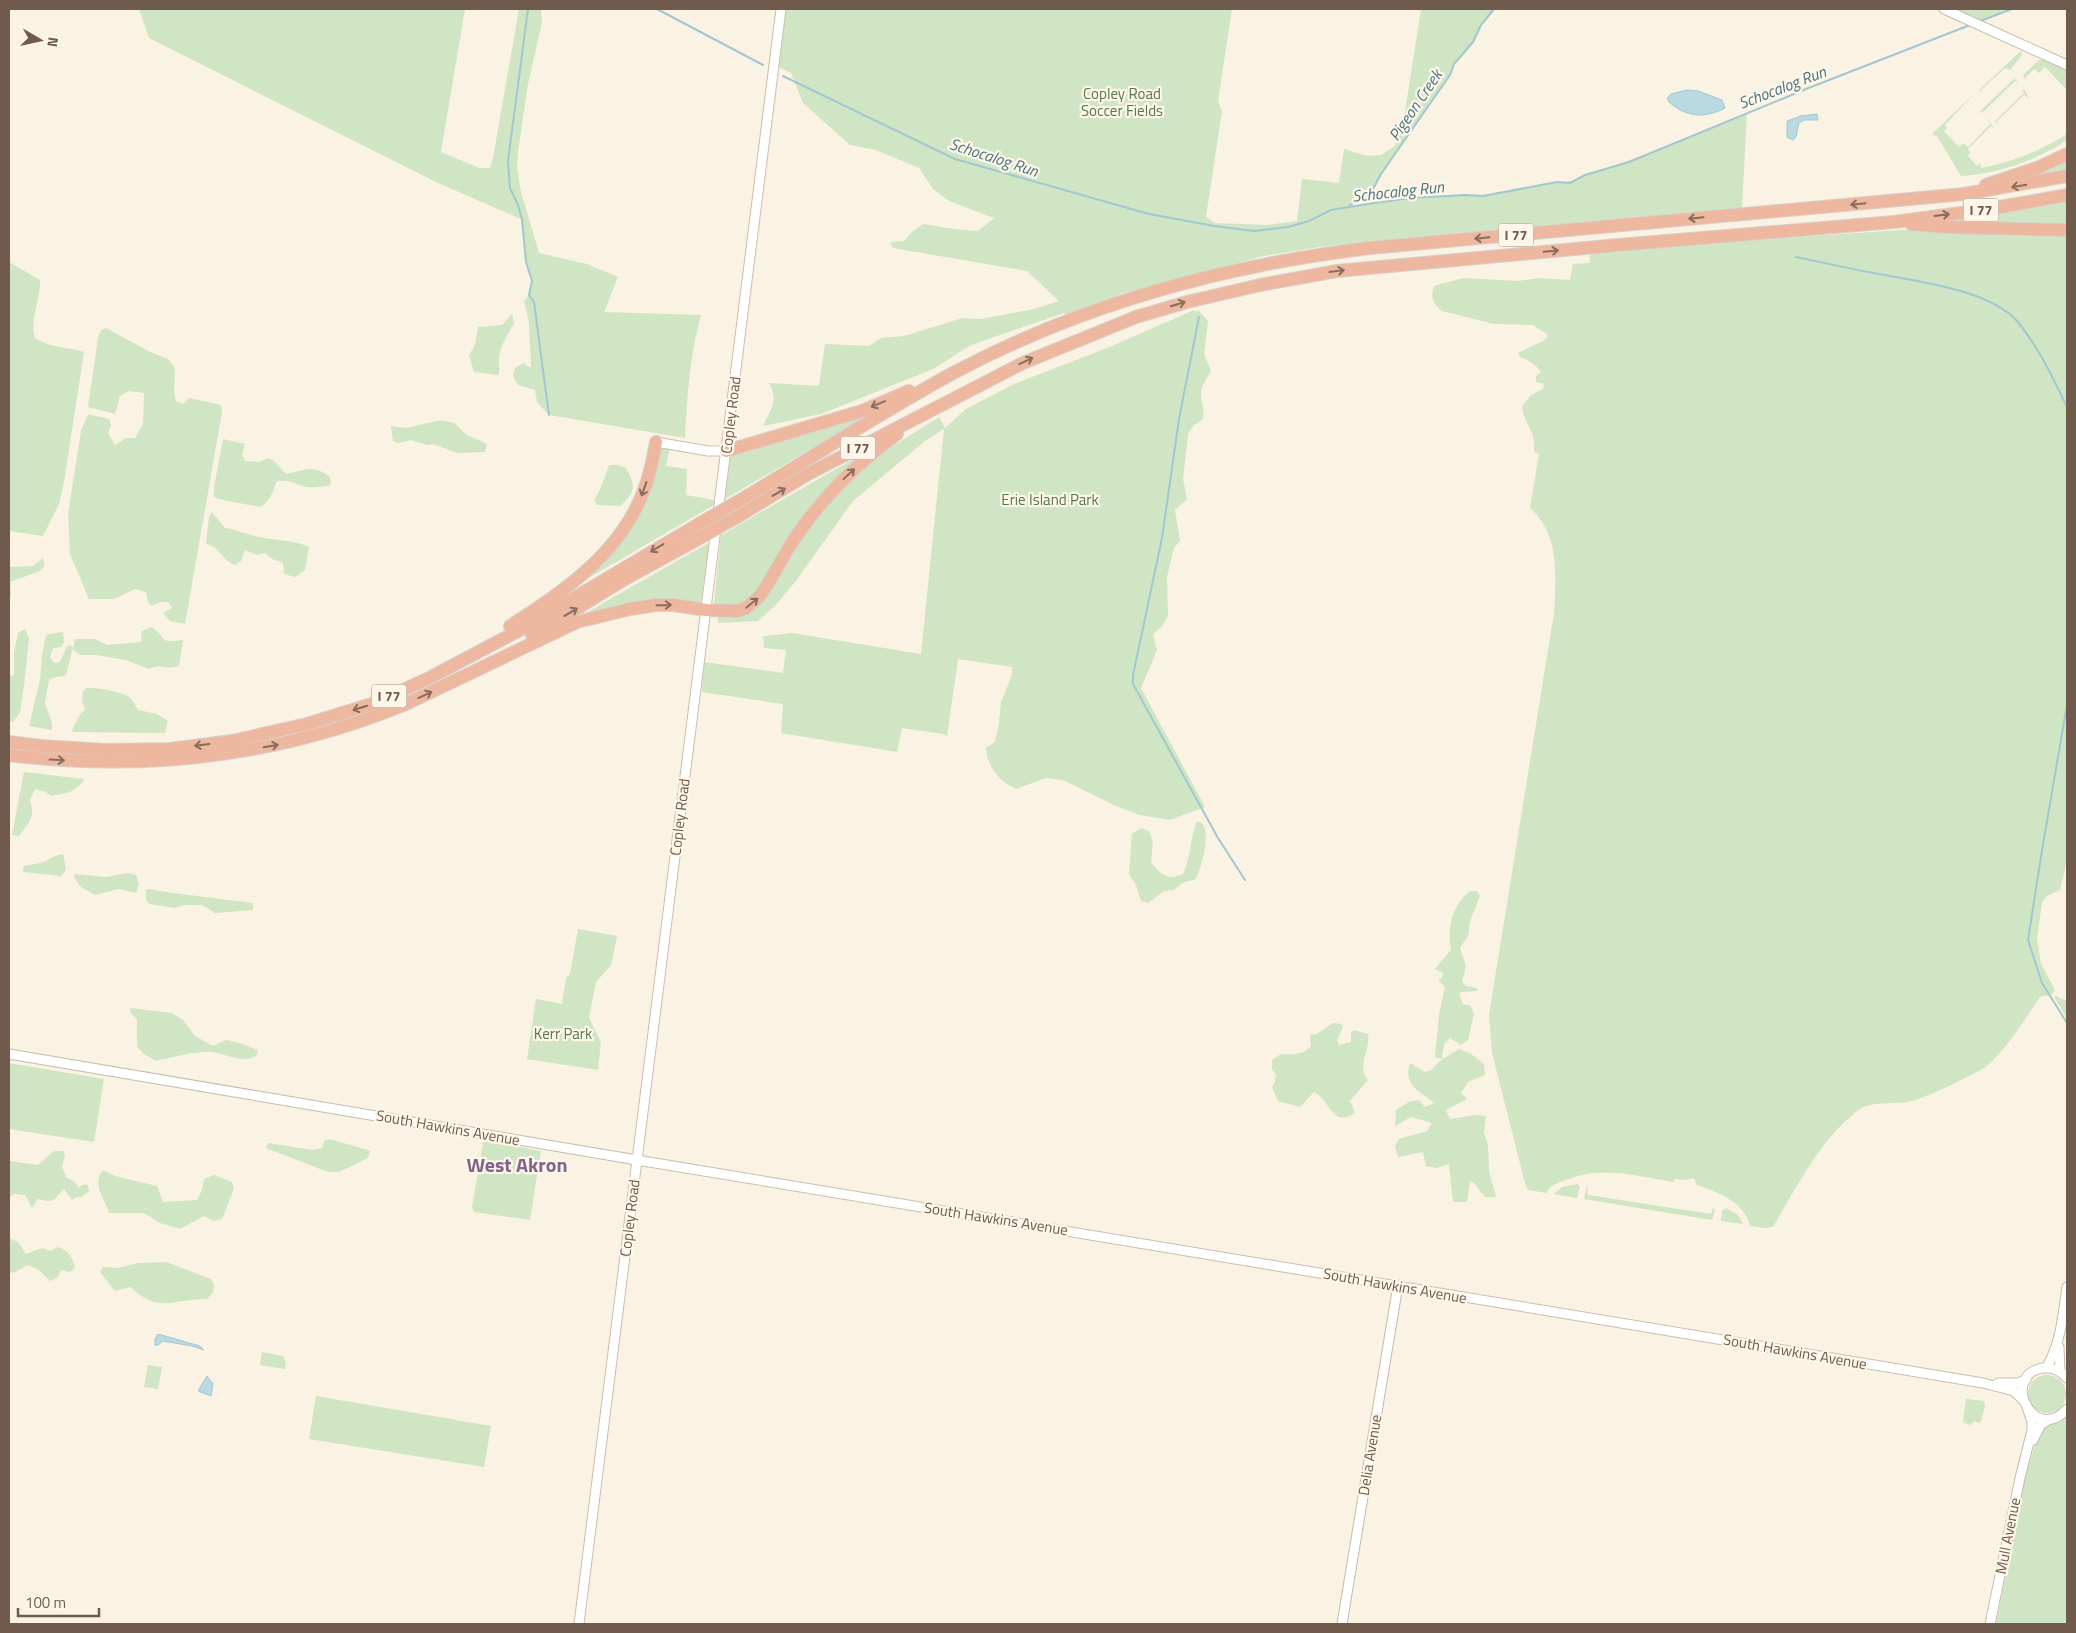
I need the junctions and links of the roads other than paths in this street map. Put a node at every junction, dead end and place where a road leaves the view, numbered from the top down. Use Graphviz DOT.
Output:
graph roads {
  1 [pos="781,9"];
  2 [pos="1944,9"];
  3 [pos="2067,65"];
  4 [pos="2067,154"];
  5 [pos="2067,176"];
  6 [pos="1964,194"];
  7 [pos="2067,195"];
  8 [pos="1894,222"];
  9 [pos="2067,230"];
  10 [pos="956,372"];
  11 [pos="983,384"];
  12 [pos="656,442"];
  13 [pos="726,451"];
  14 [pos="706,610"];
  15 [pos="470,673"];
  16 [pos="431,677"];
  17 [pos="9,742"];
  18 [pos="9,755"];
  19 [pos="9,1054"];
  20 [pos="637,1160"];
  21 [pos="1398,1286"];
  22 [pos="2067,1288"];
  23 [pos="2059,1337"];
  24 [pos="2046,1368"];
  25 [pos="2060,1371"];
  26 [pos="2067,1378"];
  27 [pos="2026,1380"];
  28 [pos="1983,1383"];
  29 [pos="2022,1399"];
  30 [pos="2067,1409"];
  31 [pos="2028,1410"];
  32 [pos="2050,1419"];
  33 [pos="2029,1449"];
  34 [pos="579,1624"];
  35 [pos="1342,1624"];
  36 [pos="1990,1624"];
  1 -- 13 [label="main road, Copley Road"];
  2 -- 3 [label="main road"];
  4 -- 6 [label="highway"];
  5 -- 6 [label="highway, I 77, one-way"];
  6 -- 10 [label="highway, I 77, one-way"];
  8 -- 7 [label="highway, I 77, one-way"];
  8 -- 9 [label="highway"];
  11 -- 8 [label="highway, I 77, one-way"];
  10 -- 13 [label="highway, one-way"];
  10 -- 16 [label="highway, I 77, one-way, bridge"];
  14 -- 11 [label="highway, one-way"];
  15 -- 11 [label="highway, I 77, one-way, bridge"];
  12 -- 13 [label="main road"];
  12 -- 16 [label="highway, one-way"];
  13 -- 14 [label="main road, Copley Road"];
  15 -- 14 [label="highway, one-way"];
  14 -- 20 [label="main road, Copley Road"];
  18 -- 15 [label="highway, I 77, one-way"];
  16 -- 17 [label="highway, I 77, one-way"];
  19 -- 20 [label="main road, South Hawkins Avenue"];
  20 -- 21 [label="main road, South Hawkins Avenue"];
  20 -- 34 [label="main road, Copley Road"];
  21 -- 28 [label="main road, South Hawkins Avenue"];
  21 -- 35 [label="main road, Delia Avenue"];
  22 -- 23 [label="main road"];
  23 -- 24 [label="main road"];
  23 -- 25 [label="main road"];
  24 -- 25 [label="main road"];
  24 -- 27 [label="main road"];
  25 -- 26 [label="main road"];
  27 -- 28 [label="main road, South Hawkins Avenue"];
  27 -- 29 [label="main road"];
  28 -- 29 [label="main road, South Hawkins Avenue"];
  29 -- 31 [label="main road"];
  30 -- 32 [label="main road"];
  31 -- 32 [label="main road"];
  31 -- 33 [label="main road, Mull Avenue"];
  32 -- 33 [label="main road, Mull Avenue"];
  33 -- 36 [label="main road, Mull Avenue"];
}
